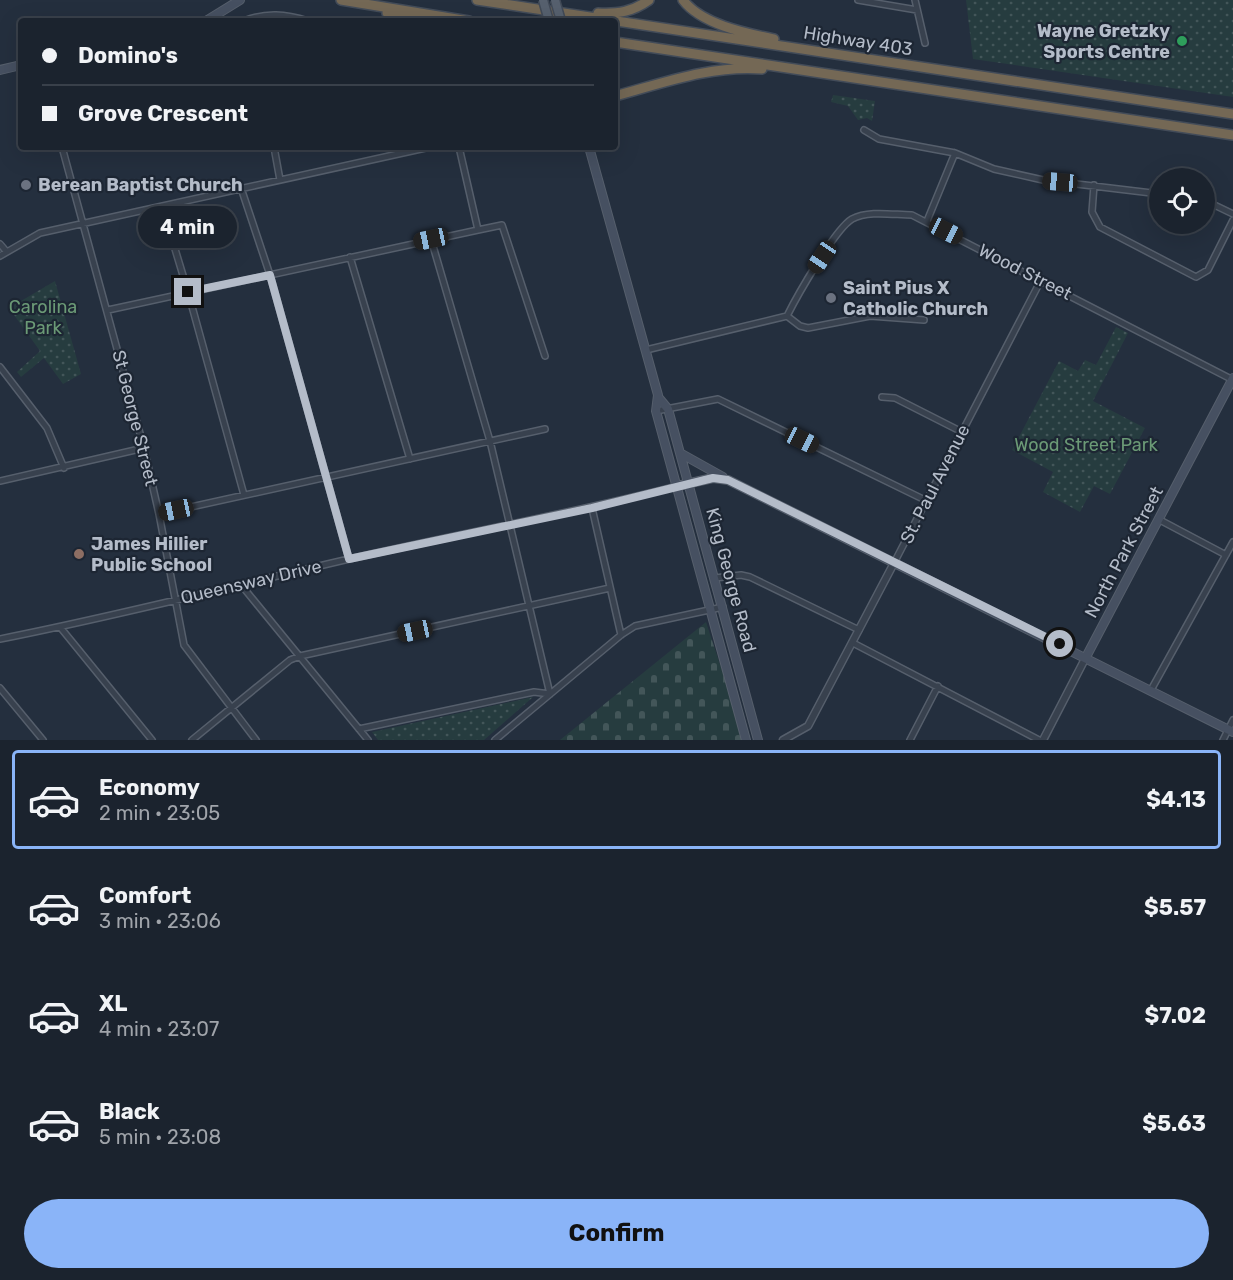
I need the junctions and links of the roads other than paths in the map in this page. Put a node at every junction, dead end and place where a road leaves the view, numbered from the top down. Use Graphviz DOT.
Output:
graph roads {
  1 [pos="240,0"];
  2 [pos="341,0"];
  3 [pos="477,0"];
  4 [pos="543,0"];
  5 [pos="555,0"];
  6 [pos="649,0"];
  7 [pos="682,0"];
  8 [pos="858,0"];
  9 [pos="915,0"];
  10 [pos="353,2"];
  11 [pos="917,9"];
  12 [pos="562,17"];
  13 [pos="211,18"];
  14 [pos="255,18"];
  15 [pos="298,18"];
  16 [pos="406,18"];
  17 [pos="451,18"];
  18 [pos="548,18"];
  19 [pos="618,25"];
  20 [pos="618,42"];
  21 [pos="925,43"];
  22 [pos="849,56"];
  23 [pos="18,66"];
  24 [pos="0,70"];
  25 [pos="822,72"];
  26 [pos="618,95"];
  27 [pos="1233,114"];
  28 [pos="864,130"];
  29 [pos="1233,135"];
  30 [pos="63,150"];
  31 [pos="275,150"];
  32 [pos="416,150"];
  33 [pos="460,150"];
  34 [pos="590,150"];
  35 [pos="955,153"];
  36 [pos="280,180"];
  37 [pos="1094,185"];
  38 [pos="241,188"];
  39 [pos="1149,192"];
  40 [pos="1215,205"];
  41 [pos="162,206"];
  42 [pos="1233,214"];
  43 [pos="1233,220"];
  44 [pos="927,221"];
  45 [pos="82,224"];
  46 [pos="478,230"];
  47 [pos="431,239"];
  48 [pos="0,244"];
  49 [pos="6,251"];
  50 [pos="0,256"];
  51 [pos="350,257"];
  52 [pos="270,275"];
  53 [pos="1041,280"];
  54 [pos="188,292"];
  55 [pos="108,310"];
  56 [pos="787,315"];
  57 [pos="924,320"];
  58 [pos="646,350"];
  59 [pos="545,356"];
  60 [pos="0,367"];
  61 [pos="1233,379"];
  62 [pos="658,397"];
  63 [pos="882,397"];
  64 [pos="668,409"];
  65 [pos="656,411"];
  66 [pos="545,429"];
  67 [pos="962,432"];
  68 [pos="490,441"];
  69 [pos="144,448"];
  70 [pos="680,453"];
  71 [pos="410,459"];
  72 [pos="64,468"];
  73 [pos="327,478"];
  74 [pos="728,480"];
  75 [pos="0,481"];
  76 [pos="688,484"];
  77 [pos="678,486"];
  78 [pos="244,495"];
  79 [pos="927,501"];
  80 [pos="592,508"];
  81 [pos="159,514"];
  82 [pos="1158,519"];
  83 [pos="510,524"];
  84 [pos="1233,542"];
  85 [pos="1226,555"];
  86 [pos="349,559"];
  87 [pos="894,562"];
  88 [pos="715,578"];
  89 [pos="242,586"];
  90 [pos="610,588"];
  91 [pos="175,600"];
  92 [pos="530,606"];
  93 [pos="723,607"];
  94 [pos="711,609"];
  95 [pos="60,627"];
  96 [pos="859,630"];
  97 [pos="621,634"];
  98 [pos="0,639"];
  99 [pos="853,643"];
  100 [pos="300,656"];
  101 [pos="1086,657"];
  102 [pos="938,686"];
  103 [pos="0,688"];
  104 [pos="1151,690"];
  105 [pos="550,694"];
  106 [pos="230,709"];
  107 [pos="1233,720"];
  108 [pos="359,729"];
  109 [pos="1231,730"];
  110 [pos="43,740"];
  111 [pos="152,740"];
  112 [pos="192,740"];
  113 [pos="256,740"];
  114 [pos="368,740"];
  115 [pos="495,740"];
  116 [pos="746,740"];
  117 [pos="758,740"];
  118 [pos="785,740"];
  119 [pos="910,740"];
  120 [pos="1041,740"];
  121 [pos="1223,740"];
  1 -- 13 [label="main road"];
  2 -- 10 [label="highway"];
  3 -- 12 [label="highway, Highway 403"];
  4 -- 18 [label="main road, bridge"];
  5 -- 12 [label="main road, bridge"];
  6 -- 12 [label="highway"];
  7 -- 22 [label="highway"];
  8 -- 11 [label="street"];
  9 -- 11 [label="street"];
  10 -- 16 [label="highway"];
  10 -- 17 [label="highway"];
  11 -- 21 [label="street"];
  14 -- 15 [label="street"];
  19 -- 22 [label="highway, Highway 403"];
  20 -- 25 [label="highway, Highway 403"];
  22 -- 27 [label="highway, Highway 403"];
  23 -- 24 [label="main road"];
  25 -- 26 [label="highway"];
  25 -- 29 [label="highway, Highway 403"];
  28 -- 35 [label="street"];
  30 -- 45 [label="street, St George Street"];
  31 -- 36 [label="street"];
  32 -- 36 [label="street"];
  33 -- 46 [label="street"];
  34 -- 58 [label="main road, King George Road"];
  35 -- 37 [label="street"];
  35 -- 44 [label="street"];
  36 -- 38 [label="street"];
  37 -- 39 [label="street"];
  37 -- 43 [label="street"];
  38 -- 41 [label="street"];
  38 -- 52 [label="street"];
  40 -- 42 [label="street"];
  41 -- 45 [label="street"];
  41 -- 54 [label="street"];
  44 -- 53 [label="street, Wood Street"];
  44 -- 56 [label="street, Wood Street"];
  45 -- 49 [label="street"];
  45 -- 55 [label="street, St George Street"];
  46 -- 47 [label="street"];
  46 -- 59 [label="street"];
  47 -- 51 [label="street"];
  47 -- 68 [label="street"];
  48 -- 49 [label="street"];
  49 -- 50 [label="street"];
  51 -- 52 [label="street"];
  51 -- 71 [label="street"];
  52 -- 54 [label="street"];
  52 -- 73 [label="street"];
  53 -- 61 [label="street, Wood Street"];
  53 -- 67 [label="street, St. Paul Avenue"];
  54 -- 55 [label="street"];
  54 -- 78 [label="street"];
  55 -- 69 [label="street, St George Street"];
  56 -- 57 [label="street"];
  56 -- 58 [label="street"];
  58 -- 62 [label="main road, King George Road"];
  60 -- 72 [label="street"];
  61 -- 82 [label="main road, North Park Street"];
  62 -- 64 [label="main road, King George Road"];
  62 -- 65 [label="main road, King George Road"];
  63 -- 67 [label="street"];
  64 -- 65 [label="street"];
  64 -- 70 [label="main road, King George Road"];
  64 -- 79 [label="street"];
  65 -- 77 [label="main road, King George Road"];
  66 -- 68 [label="street"];
  67 -- 79 [label="street, St. Paul Avenue"];
  68 -- 71 [label="street"];
  68 -- 83 [label="street"];
  69 -- 72 [label="street"];
  69 -- 81 [label="street, St George Street"];
  70 -- 74 [label="main road"];
  70 -- 76 [label="main road, King George Road"];
  71 -- 73 [label="street"];
  72 -- 75 [label="street"];
  73 -- 78 [label="street"];
  73 -- 86 [label="street"];
  74 -- 76 [label="main road"];
  74 -- 87 [label="main road"];
  76 -- 77 [label="main road"];
  76 -- 88 [label="main road, King George Road"];
  77 -- 80 [label="street, Queensway Drive"];
  77 -- 94 [label="main road, King George Road"];
  78 -- 81 [label="street"];
  79 -- 87 [label="street, St. Paul Avenue"];
  80 -- 83 [label="street, Queensway Drive"];
  80 -- 90 [label="street"];
  81 -- 91 [label="street, St George Street"];
  82 -- 85 [label="street"];
  82 -- 101 [label="main road, North Park Street"];
  83 -- 86 [label="street, Queensway Drive"];
  83 -- 92 [label="street"];
  84 -- 85 [label="street"];
  85 -- 104 [label="street"];
  86 -- 89 [label="street, Queensway Drive"];
  87 -- 96 [label="street, St. Paul Avenue"];
  87 -- 101 [label="main road"];
  88 -- 93 [label="main road, King George Road"];
  88 -- 96 [label="street"];
  89 -- 91 [label="street, Queensway Drive"];
  89 -- 100 [label="street"];
  90 -- 92 [label="street"];
  90 -- 97 [label="street"];
  91 -- 95 [label="street, Queensway Drive"];
  91 -- 106 [label="street, St George Street"];
  92 -- 100 [label="street"];
  92 -- 105 [label="street"];
  93 -- 94 [label="street"];
  93 -- 117 [label="main road, King George Road"];
  94 -- 97 [label="street"];
  94 -- 116 [label="main road, King George Road"];
  95 -- 98 [label="street, Queensway Drive"];
  95 -- 111 [label="street"];
  96 -- 99 [label="street, St. Paul Avenue"];
  97 -- 105 [label="street"];
  99 -- 102 [label="street"];
  99 -- 118 [label="street, St. Paul Avenue"];
  100 -- 106 [label="street"];
  100 -- 108 [label="street"];
  101 -- 104 [label="main road"];
  101 -- 120 [label="street, North Park Street"];
  102 -- 119 [label="street"];
  102 -- 120 [label="street"];
  103 -- 110 [label="street"];
  104 -- 109 [label="main road"];
  105 -- 108 [label="street"];
  105 -- 115 [label="street"];
  106 -- 112 [label="street"];
  106 -- 113 [label="street, St George Street"];
  107 -- 109 [label="street"];
  108 -- 114 [label="street"];
  109 -- 121 [label="street"];
}
